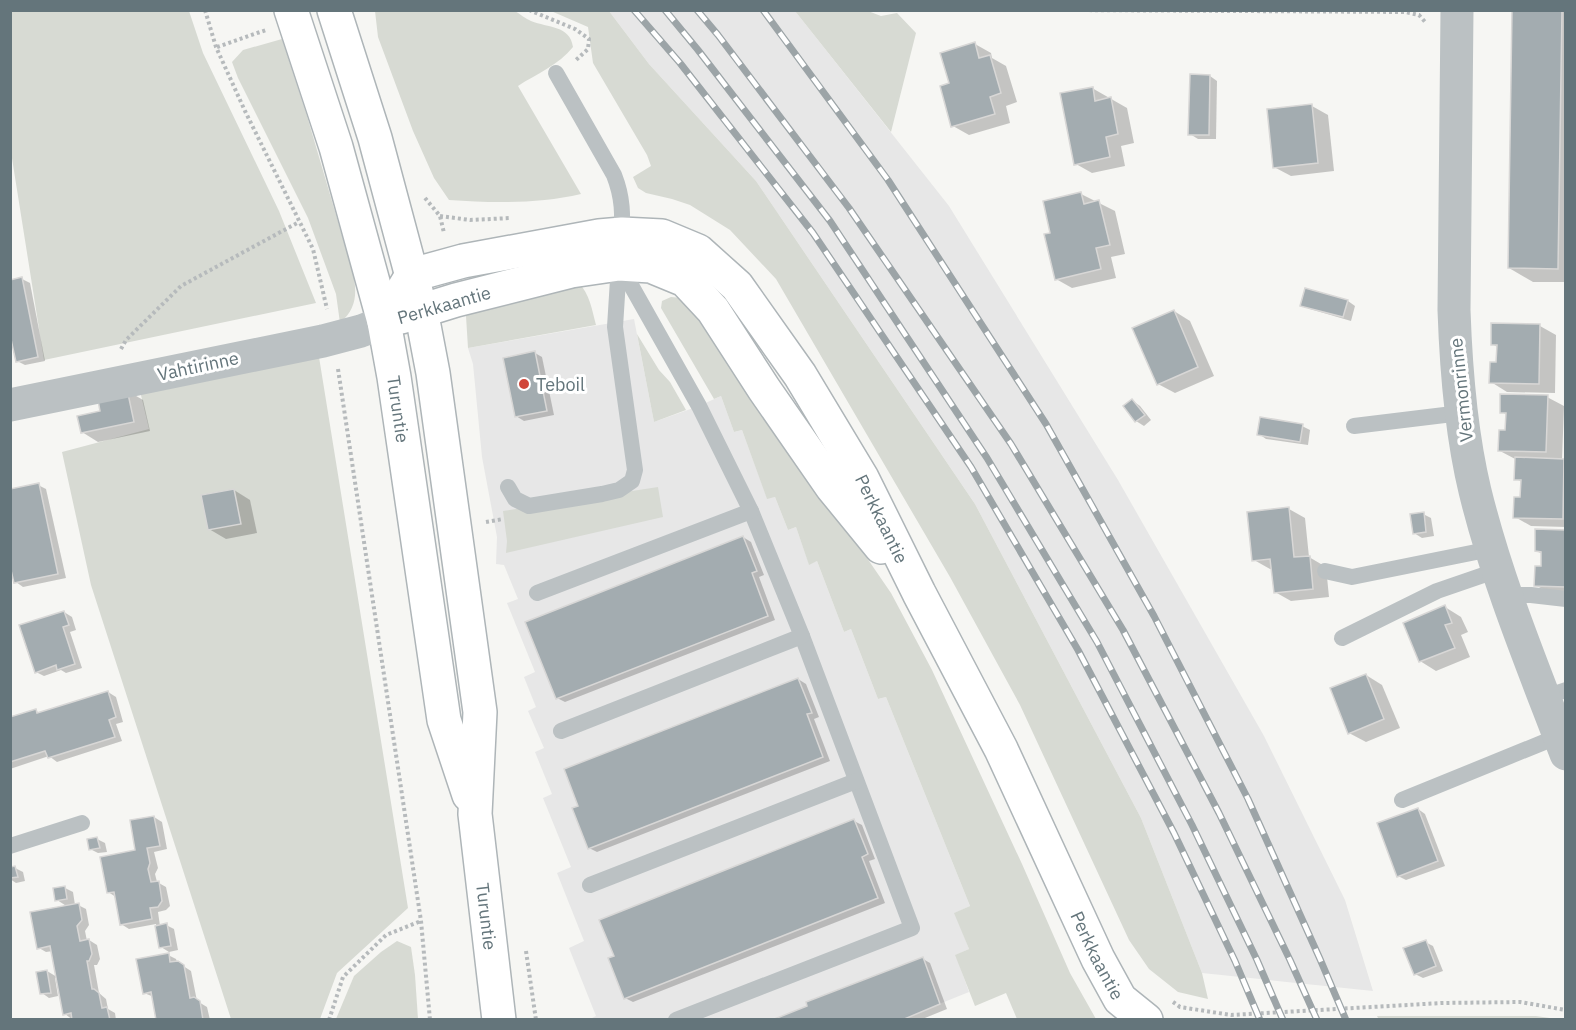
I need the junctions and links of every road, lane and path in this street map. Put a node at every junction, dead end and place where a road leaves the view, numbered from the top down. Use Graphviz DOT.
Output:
graph roads {
  1 [pos="205,10"];
  2 [pos="334,10"];
  3 [pos="529,10"];
  4 [pos="1071,10"];
  5 [pos="282,19"];
  6 [pos="1457,21"];
  7 [pos="216,47"];
  8 [pos="556,73"];
  9 [pos="440,216"];
  10 [pos="512,218"];
  11 [pos="299,222"];
  12 [pos="620,249"];
  13 [pos="412,275"];
  14 [pos="421,310"];
  15 [pos="329,319"];
  16 [pos="384,322"];
  17 [pos="118,355"];
  18 [pos="336,358"];
  19 [pos="10,405"];
  20 [pos="1461,413"];
  21 [pos="1354,426"];
  22 [pos="508,487"];
  23 [pos="751,511"];
  24 [pos="1325,571"];
  25 [pos="1498,572"];
  26 [pos="537,593"];
  27 [pos="1566,599"];
  28 [pos="802,636"];
  29 [pos="1342,638"];
  30 [pos="1555,693"];
  31 [pos="561,731"];
  32 [pos="1562,745"];
  33 [pos="856,781"];
  34 [pos="1402,800"];
  35 [pos="475,814"];
  36 [pos="82,823"];
  37 [pos="10,846"];
  38 [pos="590,885"];
  39 [pos="420,921"];
  40 [pos="532,1003"];
  41 [pos="1159,1010"];
  42 [pos="1566,1010"];
  43 [pos="329,1020"];
  44 [pos="430,1020"];
  45 [pos="499,1020"];
  46 [pos="536,1020"];
  47 [pos="676,1020"];
  1 -- 7 [label="path"];
  2 -- 13 [label="main road, Turuntie"];
  3 -- 8 [label="path"];
  4 -- 6 [label="path"];
  5 -- 7 [label="path"];
  5 -- 16 [label="main road, Turuntie"];
  6 -- 20 [label="street, Vermonrinne"];
  7 -- 11 [label="path"];
  8 -- 12 [label="lane"];
  9 -- 10 [label="path"];
  11 -- 15 [label="path"];
  11 -- 17 [label="path"];
  12 -- 13 [label="main road, Perkkaantie"];
  12 -- 14 [label="main road, Perkkaantie"];
  12 -- 22 [label="lane"];
  12 -- 23 [label="lane"];
  12 -- 41 [label="main road, Perkkaantie"];
  13 -- 14 [label="main road, Turuntie"];
  13 -- 16 [label="main road, Perkkaantie"];
  14 -- 16 [label="main road, Perkkaantie"];
  14 -- 35 [label="main road, Turuntie"];
  16 -- 19 [label="street, Vahtirinne"];
  16 -- 35 [label="main road, Turuntie"];
  18 -- 39 [label="path"];
  20 -- 21 [label="lane"];
  20 -- 25 [label="street, Vermonrinne"];
  23 -- 26 [label="lane"];
  23 -- 28 [label="lane"];
  24 -- 25 [label="lane"];
  25 -- 27 [label="lane"];
  25 -- 29 [label="lane"];
  25 -- 30 [label="street, Vermonrinne"];
  28 -- 31 [label="lane"];
  28 -- 33 [label="lane"];
  30 -- 32 [label="street, Vermonrinne"];
  32 -- 34 [label="lane"];
  33 -- 38 [label="lane"];
  33 -- 47 [label="lane"];
  35 -- 45 [label="main road, Turuntie"];
  36 -- 37 [label="lane"];
  39 -- 43 [label="path"];
  39 -- 44 [label="path"];
  40 -- 46 [label="path"];
  41 -- 42 [label="path"];
}
